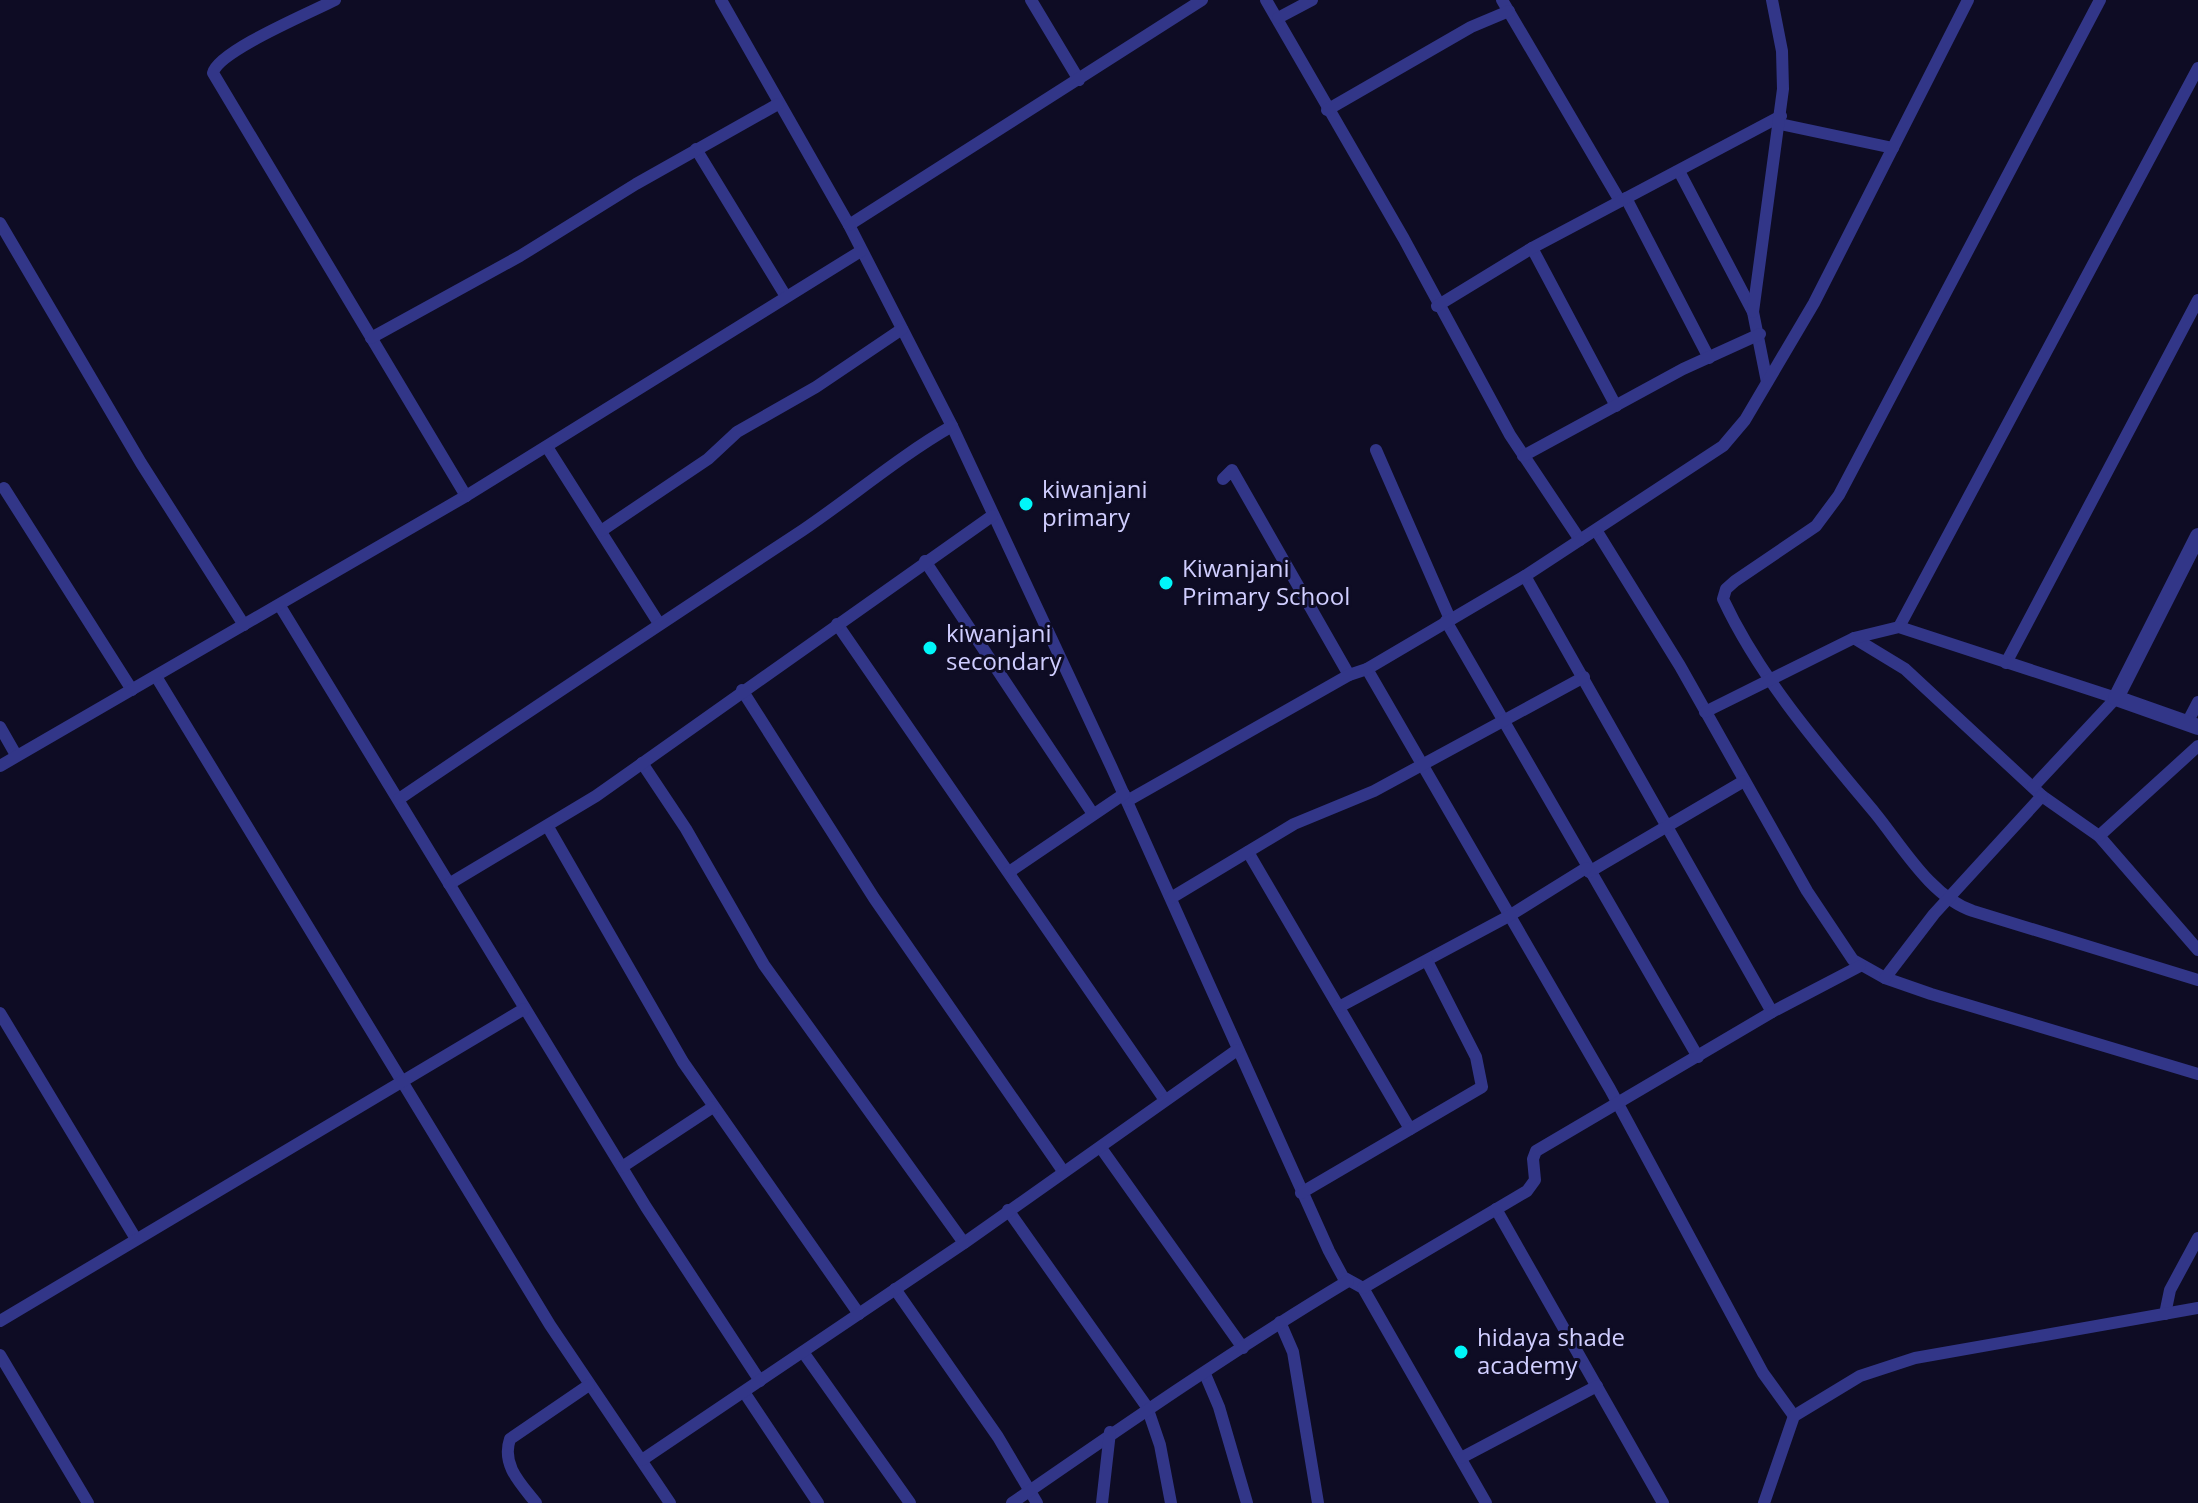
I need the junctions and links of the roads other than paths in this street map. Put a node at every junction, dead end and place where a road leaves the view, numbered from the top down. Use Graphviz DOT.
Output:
graph roads {
  1 [pos="335,0"];
  2 [pos="721,0"];
  3 [pos="1031,0"];
  4 [pos="1202,0"];
  5 [pos="1266,0"];
  6 [pos="1312,0"];
  7 [pos="1772,0"];
  8 [pos="1968,0"];
  9 [pos="2100,0"];
  10 [pos="1505,5"];
  11 [pos="1278,18"];
  12 [pos="2198,68"];
  13 [pos="1079,80"];
  14 [pos="778,104"];
  15 [pos="1327,110"];
  16 [pos="1780,120"];
  17 [pos="1893,148"];
  18 [pos="696,149"];
  19 [pos="1679,171"];
  20 [pos="1623,199"];
  21 [pos="0,223"];
  22 [pos="849,225"];
  23 [pos="1532,248"];
  24 [pos="861,251"];
  25 [pos="785,295"];
  26 [pos="2198,300"];
  27 [pos="1437,306"];
  28 [pos="1753,312"];
  29 [pos="902,329"];
  30 [pos="1760,334"];
  31 [pos="371,338"];
  32 [pos="1709,358"];
  33 [pos="1767,382"];
  34 [pos="1616,406"];
  35 [pos="952,426"];
  36 [pos="547,447"];
  37 [pos="1376,450"];
  38 [pos="1523,456"];
  39 [pos="1223,479"];
  40 [pos="4,488"];
  41 [pos="466,496"];
  42 [pos="992,516"];
  43 [pos="1596,530"];
  44 [pos="601,531"];
  45 [pos="2198,536"];
  46 [pos="1580,540"];
  47 [pos="925,561"];
  48 [pos="1525,576"];
  49 [pos="280,606"];
  50 [pos="1448,620"];
  51 [pos="658,622"];
  52 [pos="837,624"];
  53 [pos="244,625"];
  54 [pos="1899,627"];
  55 [pos="1854,638"];
  56 [pos="2006,663"];
  57 [pos="1367,669"];
  58 [pos="1349,675"];
  59 [pos="1584,677"];
  60 [pos="157,678"];
  61 [pos="1771,680"];
  62 [pos="132,690"];
  63 [pos="742,690"];
  64 [pos="2116,698"];
  65 [pos="2198,702"];
  66 [pos="1705,712"];
  67 [pos="1502,720"];
  68 [pos="2193,725"];
  69 [pos="0,727"];
  70 [pos="2198,746"];
  71 [pos="16,755"];
  72 [pos="642,763"];
  73 [pos="1424,764"];
  74 [pos="0,766"];
  75 [pos="1744,781"];
  76 [pos="2038,791"];
  77 [pos="1125,798"];
  78 [pos="399,799"];
  79 [pos="1093,814"];
  80 [pos="1666,825"];
  81 [pos="548,827"];
  82 [pos="2099,836"];
  83 [pos="1248,852"];
  84 [pos="1588,870"];
  85 [pos="1009,872"];
  86 [pos="449,884"];
  87 [pos="1171,898"];
  88 [pos="1950,899"];
  89 [pos="1509,916"];
  90 [pos="2198,950"];
  91 [pos="1427,961"];
  92 [pos="1860,966"];
  93 [pos="1885,978"];
  94 [pos="2198,980"];
  95 [pos="1339,1007"];
  96 [pos="524,1009"];
  97 [pos="1772,1012"];
  98 [pos="0,1013"];
  99 [pos="1237,1050"];
  100 [pos="1698,1057"];
  101 [pos="2198,1074"];
  102 [pos="403,1083"];
  103 [pos="1165,1100"];
  104 [pos="1618,1103"];
  105 [pos="713,1107"];
  106 [pos="1410,1129"];
  107 [pos="1101,1148"];
  108 [pos="622,1167"];
  109 [pos="1063,1171"];
  110 [pos="1301,1193"];
  111 [pos="1496,1209"];
  112 [pos="1008,1210"];
  113 [pos="2198,1238"];
  114 [pos="136,1239"];
  115 [pos="964,1243"];
  116 [pos="1348,1281"];
  117 [pos="1363,1288"];
  118 [pos="895,1289"];
  119 [pos="2198,1308"];
  120 [pos="859,1314"];
  121 [pos="2165,1314"];
  122 [pos="0,1321"];
  123 [pos="1280,1322"];
  124 [pos="1243,1348"];
  125 [pos="803,1352"];
  126 [pos="0,1355"];
  127 [pos="1205,1374"];
  128 [pos="760,1381"];
  129 [pos="589,1385"];
  130 [pos="1597,1386"];
  131 [pos="744,1392"];
  132 [pos="1147,1407"];
  133 [pos="1794,1416"];
  134 [pos="1110,1432"];
  135 [pos="1461,1458"];
  136 [pos="642,1460"];
  137 [pos="1030,1490"];
  138 [pos="88,1503"];
  139 [pos="536,1503"];
  140 [pos="670,1503"];
  141 [pos="818,1503"];
  142 [pos="910,1503"];
  143 [pos="1012,1503"];
  144 [pos="1037,1503"];
  145 [pos="1102,1503"];
  146 [pos="1171,1503"];
  147 [pos="1247,1503"];
  148 [pos="1318,1503"];
  149 [pos="1486,1503"];
  150 [pos="1663,1503"];
  151 [pos="1764,1503"];
  1 -- 31 [label="street"];
  2 -- 14 [label="street"];
  3 -- 13 [label="street"];
  4 -- 13 [label="street"];
  5 -- 11 [label="street"];
  6 -- 11 [label="street"];
  7 -- 16 [label="street"];
  8 -- 17 [label="street"];
  9 -- 61 [label="street"];
  10 -- 15 [label="street"];
  10 -- 20 [label="street"];
  11 -- 15 [label="street"];
  12 -- 54 [label="street"];
  13 -- 22 [label="street"];
  14 -- 18 [label="street"];
  14 -- 22 [label="street"];
  15 -- 27 [label="street"];
  16 -- 17 [label="street"];
  16 -- 19 [label="street"];
  16 -- 28 [label="street"];
  17 -- 33 [label="street"];
  18 -- 25 [label="street"];
  18 -- 31 [label="street"];
  19 -- 20 [label="street"];
  19 -- 28 [label="street"];
  20 -- 23 [label="street"];
  20 -- 32 [label="street"];
  21 -- 53 [label="street"];
  22 -- 24 [label="street"];
  23 -- 27 [label="street"];
  23 -- 34 [label="street"];
  24 -- 25 [label="street"];
  24 -- 29 [label="street"];
  25 -- 36 [label="street"];
  26 -- 56 [label="street"];
  27 -- 38 [label="street"];
  28 -- 30 [label="street"];
  29 -- 35 [label="street"];
  29 -- 44 [label="street"];
  30 -- 32 [label="street"];
  30 -- 33 [label="street"];
  31 -- 41 [label="street"];
  32 -- 34 [label="street"];
  33 -- 43 [label="street"];
  34 -- 38 [label="street"];
  35 -- 42 [label="street"];
  35 -- 51 [label="street"];
  36 -- 41 [label="street"];
  36 -- 44 [label="street"];
  37 -- 50 [label="street"];
  38 -- 46 [label="street"];
  39 -- 58 [label="street"];
  40 -- 62 [label="street"];
  41 -- 49 [label="street"];
  42 -- 47 [label="street"];
  42 -- 77 [label="street"];
  43 -- 46 [label="street"];
  43 -- 66 [label="street"];
  44 -- 51 [label="street"];
  45 -- 64 [label="street"];
  46 -- 48 [label="street"];
  47 -- 52 [label="street"];
  47 -- 79 [label="street"];
  48 -- 50 [label="street"];
  48 -- 59 [label="street"];
  49 -- 53 [label="street"];
  49 -- 78 [label="street"];
  50 -- 57 [label="street"];
  50 -- 67 [label="street"];
  51 -- 78 [label="street"];
  52 -- 63 [label="street"];
  52 -- 85 [label="street"];
  53 -- 60 [label="street"];
  54 -- 55 [label="street"];
  54 -- 56 [label="street"];
  55 -- 61 [label="street"];
  55 -- 76 [label="street"];
  56 -- 64 [label="street"];
  57 -- 58 [label="street"];
  57 -- 73 [label="street"];
  58 -- 77 [label="street"];
  59 -- 67 [label="street"];
  59 -- 80 [label="street"];
  60 -- 62 [label="street"];
  60 -- 102 [label="street"];
  61 -- 66 [label="street"];
  61 -- 88 [label="street"];
  62 -- 71 [label="street"];
  63 -- 72 [label="street"];
  63 -- 109 [label="street"];
  64 -- 68 [label="street"];
  64 -- 76 [label="street"];
  65 -- 68 [label="street"];
  66 -- 75 [label="street"];
  67 -- 73 [label="street"];
  67 -- 84 [label="street"];
  69 -- 71 [label="street"];
  70 -- 82 [label="street"];
  71 -- 74 [label="street"];
  72 -- 81 [label="street"];
  72 -- 115 [label="street"];
  73 -- 83 [label="street"];
  73 -- 89 [label="street"];
  75 -- 80 [label="street"];
  75 -- 92 [label="street"];
  76 -- 82 [label="street"];
  76 -- 88 [label="street"];
  77 -- 79 [label="street"];
  77 -- 87 [label="street"];
  78 -- 86 [label="street"];
  79 -- 85 [label="street"];
  80 -- 84 [label="street"];
  80 -- 97 [label="street"];
  81 -- 86 [label="street"];
  81 -- 105 [label="street"];
  82 -- 90 [label="street"];
  83 -- 87 [label="street"];
  83 -- 95 [label="street"];
  84 -- 89 [label="street"];
  84 -- 100 [label="street"];
  85 -- 103 [label="street"];
  86 -- 96 [label="street"];
  87 -- 99 [label="street"];
  88 -- 93 [label="street"];
  88 -- 94 [label="street"];
  89 -- 91 [label="street"];
  89 -- 104 [label="street"];
  91 -- 95 [label="street"];
  91 -- 106 [label="street"];
  92 -- 93 [label="street"];
  92 -- 97 [label="street"];
  93 -- 101 [label="street"];
  95 -- 106 [label="street"];
  96 -- 102 [label="street"];
  96 -- 108 [label="street"];
  97 -- 100 [label="street"];
  98 -- 114 [label="street"];
  99 -- 103 [label="street"];
  99 -- 110 [label="street"];
  100 -- 104 [label="street"];
  102 -- 114 [label="street"];
  102 -- 129 [label="street"];
  103 -- 107 [label="street"];
  104 -- 111 [label="street"];
  104 -- 133 [label="street"];
  105 -- 108 [label="street"];
  105 -- 120 [label="street"];
  106 -- 110 [label="street"];
  107 -- 109 [label="street"];
  107 -- 124 [label="street"];
  108 -- 128 [label="street"];
  109 -- 112 [label="street"];
  110 -- 116 [label="street"];
  111 -- 117 [label="street"];
  111 -- 130 [label="street"];
  112 -- 115 [label="street"];
  112 -- 132 [label="street"];
  113 -- 121 [label="street"];
  114 -- 122 [label="street"];
  115 -- 118 [label="street"];
  116 -- 117 [label="street"];
  116 -- 123 [label="street"];
  117 -- 135 [label="street"];
  118 -- 120 [label="street"];
  118 -- 137 [label="street"];
  119 -- 121 [label="street"];
  120 -- 125 [label="street"];
  121 -- 133 [label="street"];
  123 -- 124 [label="street"];
  123 -- 148 [label="street"];
  124 -- 127 [label="street"];
  125 -- 128 [label="street"];
  125 -- 142 [label="street"];
  126 -- 138 [label="street"];
  127 -- 132 [label="street"];
  127 -- 147 [label="street"];
  128 -- 131 [label="street"];
  129 -- 136 [label="street"];
  129 -- 139 [label="street"];
  130 -- 135 [label="street"];
  130 -- 150 [label="street"];
  131 -- 136 [label="street"];
  131 -- 141 [label="street"];
  132 -- 134 [label="street"];
  132 -- 146 [label="street"];
  133 -- 151 [label="street"];
  134 -- 137 [label="street"];
  134 -- 145 [label="street"];
  135 -- 149 [label="street"];
  136 -- 140 [label="street"];
  137 -- 143 [label="street"];
  137 -- 144 [label="street"];
}
